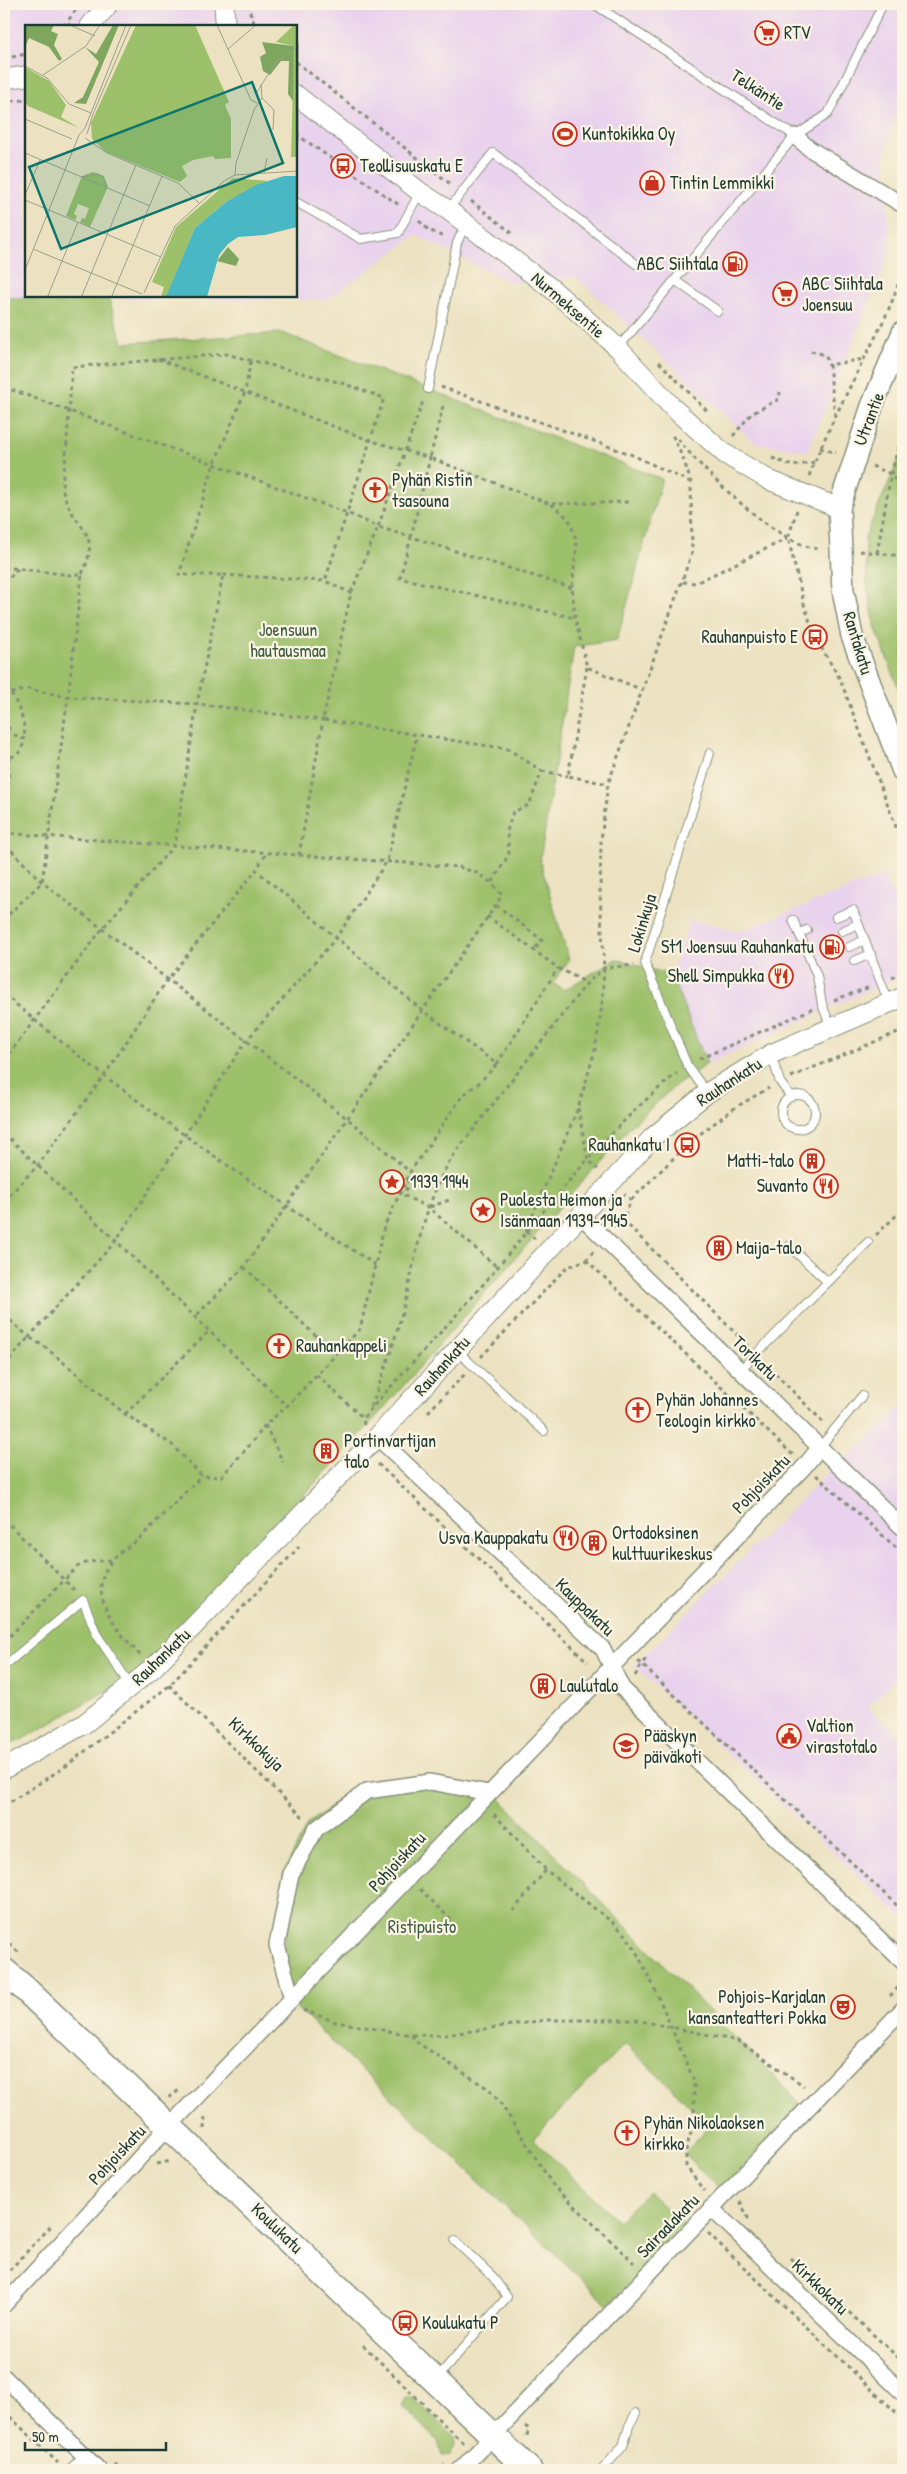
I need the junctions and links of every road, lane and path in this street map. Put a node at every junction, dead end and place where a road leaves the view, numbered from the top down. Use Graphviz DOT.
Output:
graph roads {
  1 [pos="247,4"];
  2 [pos="594,4"];
  3 [pos="883,4"];
  4 [pos="107,5"];
  5 [pos="67,22"];
  6 [pos="64,25"];
  7 [pos="91,25"];
  8 [pos="109,25"];
  9 [pos="255,25"];
  10 [pos="25,75"];
  11 [pos="4,79"];
  12 [pos="298,97"];
  13 [pos="25,100"];
  14 [pos="4,102"];
  15 [pos="298,135"];
  16 [pos="795,136"];
  17 [pos="420,192"];
  18 [pos="298,203"];
  19 [pos="903,205"];
  20 [pos="448,210"];
  21 [pos="410,212"];
  22 [pos="466,223"];
  23 [pos="457,243"];
  24 [pos="636,264"];
  25 [pos="676,281"];
  26 [pos="718,311"];
  27 [pos="903,332"];
  28 [pos="618,348"];
  29 [pos="812,351"];
  30 [pos="158,359"];
  31 [pos="251,359"];
  32 [pos="864,359"];
  33 [pos="829,365"];
  34 [pos="4,387"];
  35 [pos="428,389"];
  36 [pos="245,392"];
  37 [pos="780,392"];
  38 [pos="443,406"];
  39 [pos="69,412"];
  40 [pos="835,417"];
  41 [pos="903,430"];
  42 [pos="733,436"];
  43 [pos="369,440"];
  44 [pos="405,450"];
  45 [pos="430,458"];
  46 [pos="214,464"];
  47 [pos="891,474"];
  48 [pos="691,482"];
  49 [pos="903,492"];
  50 [pos="629,502"];
  51 [pos="550,504"];
  52 [pos="839,508"];
  53 [pos="347,513"];
  54 [pos="378,527"];
  55 [pos="411,537"];
  56 [pos="903,556"];
  57 [pos="4,567"];
  58 [pos="18,568"];
  59 [pos="82,574"];
  60 [pos="223,575"];
  61 [pos="325,581"];
  62 [pos="683,582"];
  63 [pos="4,583"];
  64 [pos="572,588"];
  65 [pos="351,593"];
  66 [pos="575,618"];
  67 [pos="587,667"];
  68 [pos="4,679"];
  69 [pos="640,689"];
  70 [pos="11,693"];
  71 [pos="68,697"];
  72 [pos="197,704"];
  73 [pos="4,711"];
  74 [pos="323,720"];
  75 [pos="10,733"];
  76 [pos="417,735"];
  77 [pos="4,738"];
  78 [pos="24,739"];
  79 [pos="4,753"];
  80 [pos="710,753"];
  81 [pos="10,757"];
  82 [pos="542,771"];
  83 [pos="903,771"];
  84 [pos="568,776"];
  85 [pos="608,784"];
  86 [pos="4,833"];
  87 [pos="48,837"];
  88 [pos="175,844"];
  89 [pos="266,852"];
  90 [pos="299,855"];
  91 [pos="387,861"];
  92 [pos="256,870"];
  93 [pos="42,882"];
  94 [pos="492,883"];
  95 [pos="496,905"];
  96 [pos="487,916"];
  97 [pos="836,917"];
  98 [pos="4,919"];
  99 [pos="793,920"];
  100 [pos="858,924"];
  101 [pos="102,929"];
  102 [pos="842,931"];
  103 [pos="337,937"];
  104 [pos="865,940"];
  105 [pos="812,943"];
  106 [pos="804,946"];
  107 [pos="849,947"];
  108 [pos="534,950"];
  109 [pos="871,954"];
  110 [pos="819,960"];
  111 [pos="854,960"];
  112 [pos="811,963"];
  113 [pos="645,964"];
  114 [pos="558,968"];
  115 [pos="604,968"];
  116 [pos="167,980"];
  117 [pos="587,983"];
  118 [pos="4,994"];
  119 [pos="896,1000"];
  120 [pos="423,1011"];
  121 [pos="35,1021"];
  122 [pos="831,1028"];
  123 [pos="903,1030"];
  124 [pos="246,1041"];
  125 [pos="772,1054"];
  126 [pos="4,1061"];
  127 [pos="497,1064"];
  128 [pos="104,1076"];
  129 [pos="780,1082"];
  130 [pos="707,1093"];
  131 [pos="791,1097"];
  132 [pos="578,1108"];
  133 [pos="348,1120"];
  134 [pos="4,1133"];
  135 [pos="184,1136"];
  136 [pos="38,1165"];
  137 [pos="410,1172"];
  138 [pos="449,1200"];
  139 [pos="631,1200"];
  140 [pos="4,1201"];
  141 [pos="287,1206"];
  142 [pos="429,1208"];
  143 [pos="903,1210"];
  144 [pos="581,1216"];
  145 [pos="623,1220"];
  146 [pos="526,1231"];
  147 [pos="115,1242"];
  148 [pos="868,1242"];
  149 [pos="789,1246"];
  150 [pos="586,1260"];
  151 [pos="377,1266"];
  152 [pos="244,1267"];
  153 [pos="497,1267"];
  154 [pos="566,1268"];
  155 [pos="828,1282"];
  156 [pos="4,1315"];
  157 [pos="195,1317"];
  158 [pos="209,1331"];
  159 [pos="30,1337"];
  160 [pos="456,1350"];
  161 [pos="756,1354"];
  162 [pos="336,1355"];
  163 [pos="4,1366"];
  164 [pos="472,1366"];
  165 [pos="740,1370"];
  166 [pos="317,1375"];
  167 [pos="862,1396"];
  168 [pos="287,1406"];
  169 [pos="370,1410"];
  170 [pos="125,1414"];
  171 [pos="363,1418"];
  172 [pos="422,1419"];
  173 [pos="265,1425"];
  174 [pos="544,1431"];
  175 [pos="832,1432"];
  176 [pos="377,1437"];
  177 [pos="820,1447"];
  178 [pos="794,1456"];
  179 [pos="283,1462"];
  180 [pos="378,1464"];
  181 [pos="202,1476"];
  182 [pos="820,1478"];
  183 [pos="4,1520"];
  184 [pos="903,1528"];
  185 [pos="903,1554"];
  186 [pos="112,1560"];
  187 [pos="64,1580"];
  188 [pos="4,1642"];
  189 [pos="588,1662"];
  190 [pos="641,1665"];
  191 [pos="4,1666"];
  192 [pos="611,1667"];
  193 [pos="153,1668"];
  194 [pos="131,1686"];
  195 [pos="4,1769"];
  196 [pos="489,1793"];
  197 [pos="494,1814"];
  198 [pos="316,1829"];
  199 [pos="546,1870"];
  200 [pos="420,1889"];
  201 [pos="513,1911"];
  202 [pos="903,1911"];
  203 [pos="451,1920"];
  204 [pos="903,1962"];
  205 [pos="4,1965"];
  206 [pos="4,1971"];
  207 [pos="24,1988"];
  208 [pos="292,1999"];
  209 [pos="903,2009"];
  210 [pos="671,2027"];
  211 [pos="412,2035"];
  212 [pos="804,2086"];
  213 [pos="176,2091"];
  214 [pos="169,2097"];
  215 [pos="170,2126"];
  216 [pos="704,2190"];
  217 [pos="741,2202"];
  218 [pos="711,2208"];
  219 [pos="756,2227"];
  220 [pos="710,2235"];
  221 [pos="455,2241"];
  222 [pos="786,2254"];
  223 [pos="634,2263"];
  224 [pos="4,2305"];
  225 [pos="903,2362"];
  226 [pos="4,2378"];
  227 [pos="435,2380"];
  228 [pos="903,2393"];
  229 [pos="4,2411"];
  230 [pos="636,2413"];
  231 [pos="903,2419"];
  232 [pos="492,2436"];
  233 [pos="84,2455"];
  234 [pos="59,2464"];
  235 [pos="69,2470"];
  236 [pos="99,2470"];
  237 [pos="460,2470"];
  238 [pos="488,2470"];
  239 [pos="494,2470"];
  240 [pos="528,2470"];
  241 [pos="602,2470"];
  1 -- 9 [label="path"];
  2 -- 16 [label="lane, Telkäntie"];
  3 -- 16 [label="lane"];
  4 -- 7 [label="street"];
  4 -- 8 [label="street"];
  5 -- 6 [label="path"];
  10 -- 11 [label="street"];
  12 -- 17 [label="street, Nurmeksentie"];
  13 -- 14 [label="path"];
  15 -- 21 [label="path"];
  16 -- 19 [label="street, Telkäntie"];
  16 -- 25 [label="lane"];
  17 -- 20 [label="street, Nurmeksentie"];
  17 -- 21 [label="lane"];
  18 -- 21 [label="lane"];
  20 -- 22 [label="street, Nurmeksentie"];
  20 -- 24 [label="lane"];
  21 -- 23 [label="path"];
  22 -- 23 [label="lane"];
  22 -- 28 [label="street, Nurmeksentie"];
  23 -- 35 [label="lane"];
  25 -- 26 [label="lane"];
  25 -- 28 [label="lane"];
  27 -- 52 [label="main road, Utrantie"];
  28 -- 52 [label="street, Nurmeksentie"];
  29 -- 33 [label="path"];
  30 -- 31 [label="path"];
  30 -- 36 [label="path"];
  30 -- 39 [label="path"];
  31 -- 36 [label="path"];
  31 -- 43 [label="path"];
  32 -- 33 [label="path"];
  33 -- 40 [label="path"];
  34 -- 39 [label="path"];
  35 -- 44 [label="path"];
  35 -- 48 [label="path"];
  36 -- 43 [label="path"];
  36 -- 46 [label="path"];
  37 -- 42 [label="path"];
  38 -- 45 [label="path"];
  39 -- 46 [label="path"];
  39 -- 59 [label="path"];
  41 -- 47 [label="path"];
  43 -- 44 [label="path"];
  43 -- 53 [label="path"];
  44 -- 45 [label="path"];
  44 -- 54 [label="path"];
  45 -- 51 [label="path"];
  45 -- 55 [label="path"];
  46 -- 53 [label="path"];
  46 -- 60 [label="path"];
  47 -- 49 [label="path"];
  47 -- 56 [label="path"];
  48 -- 62 [label="path"];
  48 -- 62 [label="path"];
  50 -- 51 [label="path"];
  51 -- 64 [label="path"];
  52 -- 83 [label="main road, Rantakatu"];
  53 -- 54 [label="path"];
  53 -- 61 [label="path"];
  54 -- 55 [label="path"];
  54 -- 65 [label="path"];
  55 -- 64 [label="path"];
  55 -- 66 [label="path"];
  57 -- 58 [label="path"];
  58 -- 59 [label="path"];
  58 -- 63 [label="path"];
  59 -- 71 [label="path"];
  60 -- 61 [label="path"];
  60 -- 72 [label="path"];
  61 -- 65 [label="path"];
  62 -- 69 [label="path"];
  64 -- 66 [label="path"];
  65 -- 74 [label="path"];
  66 -- 67 [label="path"];
  67 -- 69 [label="path"];
  67 -- 84 [label="path"];
  68 -- 70 [label="path"];
  69 -- 85 [label="path"];
  70 -- 71 [label="path"];
  70 -- 78 [label="path"];
  71 -- 72 [label="path"];
  71 -- 87 [label="path"];
  72 -- 74 [label="path"];
  72 -- 88 [label="path"];
  73 -- 75 [label="path"];
  74 -- 76 [label="path"];
  74 -- 90 [label="path"];
  75 -- 77 [label="path"];
  75 -- 78 [label="path"];
  76 -- 82 [label="path"];
  76 -- 91 [label="path"];
  78 -- 81 [label="path"];
  79 -- 81 [label="path"];
  80 -- 113 [label="lane, Lokinkuja"];
  81 -- 86 [label="path"];
  82 -- 84 [label="path"];
  82 -- 94 [label="path"];
  84 -- 85 [label="path"];
  85 -- 115 [label="path"];
  86 -- 87 [label="path"];
  86 -- 93 [label="path"];
  87 -- 88 [label="path"];
  87 -- 93 [label="path"];
  88 -- 89 [label="path"];
  88 -- 101 [label="path"];
  89 -- 90 [label="path"];
  89 -- 92 [label="path"];
  90 -- 91 [label="path"];
  91 -- 94 [label="path"];
  91 -- 103 [label="path"];
  92 -- 103 [label="path"];
  92 -- 116 [label="path"];
  93 -- 98 [label="path"];
  93 -- 101 [label="path"];
  94 -- 95 [label="path"];
  95 -- 96 [label="path"];
  95 -- 108 [label="path"];
  96 -- 108 [label="path"];
  96 -- 120 [label="path"];
  97 -- 100 [label="lane"];
  99 -- 106 [label="lane"];
  100 -- 102 [label="lane"];
  100 -- 104 [label="lane"];
  101 -- 116 [label="path"];
  101 -- 121 [label="path"];
  103 -- 120 [label="path"];
  103 -- 124 [label="path"];
  104 -- 107 [label="lane"];
  104 -- 109 [label="lane"];
  105 -- 106 [label="lane"];
  106 -- 112 [label="lane"];
  108 -- 114 [label="path"];
  109 -- 111 [label="lane"];
  109 -- 119 [label="lane"];
  110 -- 112 [label="lane"];
  112 -- 122 [label="lane"];
  113 -- 115 [label="path"];
  113 -- 130 [label="lane, Lokinkuja"];
  114 -- 117 [label="path"];
  114 -- 127 [label="path"];
  115 -- 117 [label="path"];
  115 -- 132 [label="path"];
  116 -- 124 [label="path"];
  116 -- 128 [label="path"];
  117 -- 142 [label="path"];
  118 -- 121 [label="path"];
  119 -- 122 [label="street, Rauhankatu"];
  120 -- 127 [label="path"];
  120 -- 133 [label="path"];
  121 -- 126 [label="path"];
  121 -- 128 [label="path"];
  122 -- 125 [label="street, Rauhankatu"];
  123 -- 129 [label="path"];
  124 -- 133 [label="path"];
  124 -- 135 [label="path"];
  125 -- 129 [label="lane"];
  125 -- 130 [label="street, Rauhankatu"];
  127 -- 137 [label="path"];
  128 -- 135 [label="path"];
  128 -- 136 [label="path"];
  129 -- 131 [label="lane"];
  129 -- 139 [label="path"];
  130 -- 144 [label="street, Rauhankatu"];
  131 -- 131 [label="lane"];
  132 -- 146 [label="path"];
  132 -- 146 [label="path"];
  133 -- 137 [label="path"];
  133 -- 141 [label="path"];
  134 -- 136 [label="path"];
  135 -- 141 [label="path"];
  135 -- 147 [label="path"];
  136 -- 140 [label="path"];
  136 -- 147 [label="path"];
  137 -- 142 [label="path"];
  137 -- 151 [label="path"];
  138 -- 142 [label="path"];
  141 -- 151 [label="path"];
  141 -- 152 [label="path"];
  142 -- 153 [label="path"];
  142 -- 169 [label="path"];
  143 -- 148 [label="path"];
  144 -- 160 [label="street, Rauhankatu"];
  144 -- 165 [label="street, Torikatu"];
  145 -- 161 [label="path"];
  146 -- 153 [label="path"];
  147 -- 157 [label="path"];
  147 -- 159 [label="path"];
  148 -- 155 [label="lane"];
  149 -- 155 [label="lane"];
  150 -- 178 [label="path"];
  151 -- 162 [label="path"];
  152 -- 157 [label="path"];
  152 -- 162 [label="path"];
  153 -- 169 [label="path"];
  154 -- 164 [label="path"];
  155 -- 161 [label="lane"];
  156 -- 159 [label="path"];
  157 -- 158 [label="path"];
  158 -- 168 [label="path"];
  158 -- 170 [label="path"];
  159 -- 163 [label="path"];
  159 -- 170 [label="path"];
  160 -- 164 [label="lane"];
  160 -- 176 [label="street, Rauhankatu"];
  161 -- 165 [label="lane"];
  161 -- 175 [label="path"];
  162 -- 166 [label="path"];
  164 -- 172 [label="path"];
  164 -- 174 [label="lane"];
  165 -- 177 [label="street, Torikatu"];
  166 -- 168 [label="path"];
  166 -- 171 [label="path"];
  167 -- 175 [label="lane"];
  168 -- 173 [label="path"];
  169 -- 171 [label="path"];
  170 -- 181 [label="path"];
  171 -- 176 [label="path"];
  173 -- 179 [label="path"];
  173 -- 181 [label="path"];
  175 -- 177 [label="lane"];
  176 -- 192 [label="street, Kauppakatu"];
  176 -- 193 [label="street, Rauhankatu"];
  177 -- 184 [label="street, Torikatu"];
  177 -- 192 [label="street, Pohjoiskatu"];
  180 -- 189 [label="path"];
  181 -- 186 [label="path"];
  182 -- 185 [label="path"];
  183 -- 187 [label="path"];
  186 -- 187 [label="path"];
  186 -- 193 [label="path, Kirkkokuja"];
  187 -- 188 [label="path"];
  190 -- 202 [label="path"];
  191 -- 194 [label="lane"];
  192 -- 196 [label="street, Pohjoiskatu"];
  192 -- 204 [label="street, Kauppakatu"];
  193 -- 194 [label="street, Rauhankatu"];
  193 -- 198 [label="path, Kirkkokuja"];
  194 -- 195 [label="street, Rauhankatu"];
  196 -- 198 [label="street"];
  196 -- 208 [label="street, Pohjoiskatu"];
  197 -- 199 [label="path"];
  198 -- 208 [label="street"];
  199 -- 201 [label="path"];
  199 -- 210 [label="path"];
  200 -- 203 [label="path"];
  205 -- 207 [label="main road, Koulukatu"];
  206 -- 207 [label="main road, Koulukatu"];
  207 -- 215 [label="main road, Koulukatu"];
  208 -- 211 [label="path"];
  208 -- 215 [label="street, Pohjoiskatu"];
  209 -- 218 [label="street, Sairaalakatu"];
  210 -- 211 [label="path"];
  210 -- 212 [label="path"];
  210 -- 216 [label="path"];
  211 -- 223 [label="path"];
  213 -- 214 [label="path"];
  215 -- 224 [label="street, Pohjoiskatu"];
  215 -- 227 [label="main road, Koulukatu"];
  217 -- 219 [label="path"];
  218 -- 228 [label="street, Kirkkokatu"];
  218 -- 232 [label="street, Sairaalakatu"];
  220 -- 231 [label="path"];
  221 -- 227 [label="lane"];
  222 -- 225 [label="path"];
  226 -- 233 [label="street"];
  227 -- 232 [label="main road, Koulukatu"];
  229 -- 234 [label="path"];
  230 -- 241 [label="lane"];
  232 -- 237 [label="street, Sairaalakatu"];
  232 -- 240 [label="main road, Koulukatu"];
  233 -- 235 [label="lane"];
  233 -- 236 [label="street"];
  238 -- 239 [label="path"];
}
